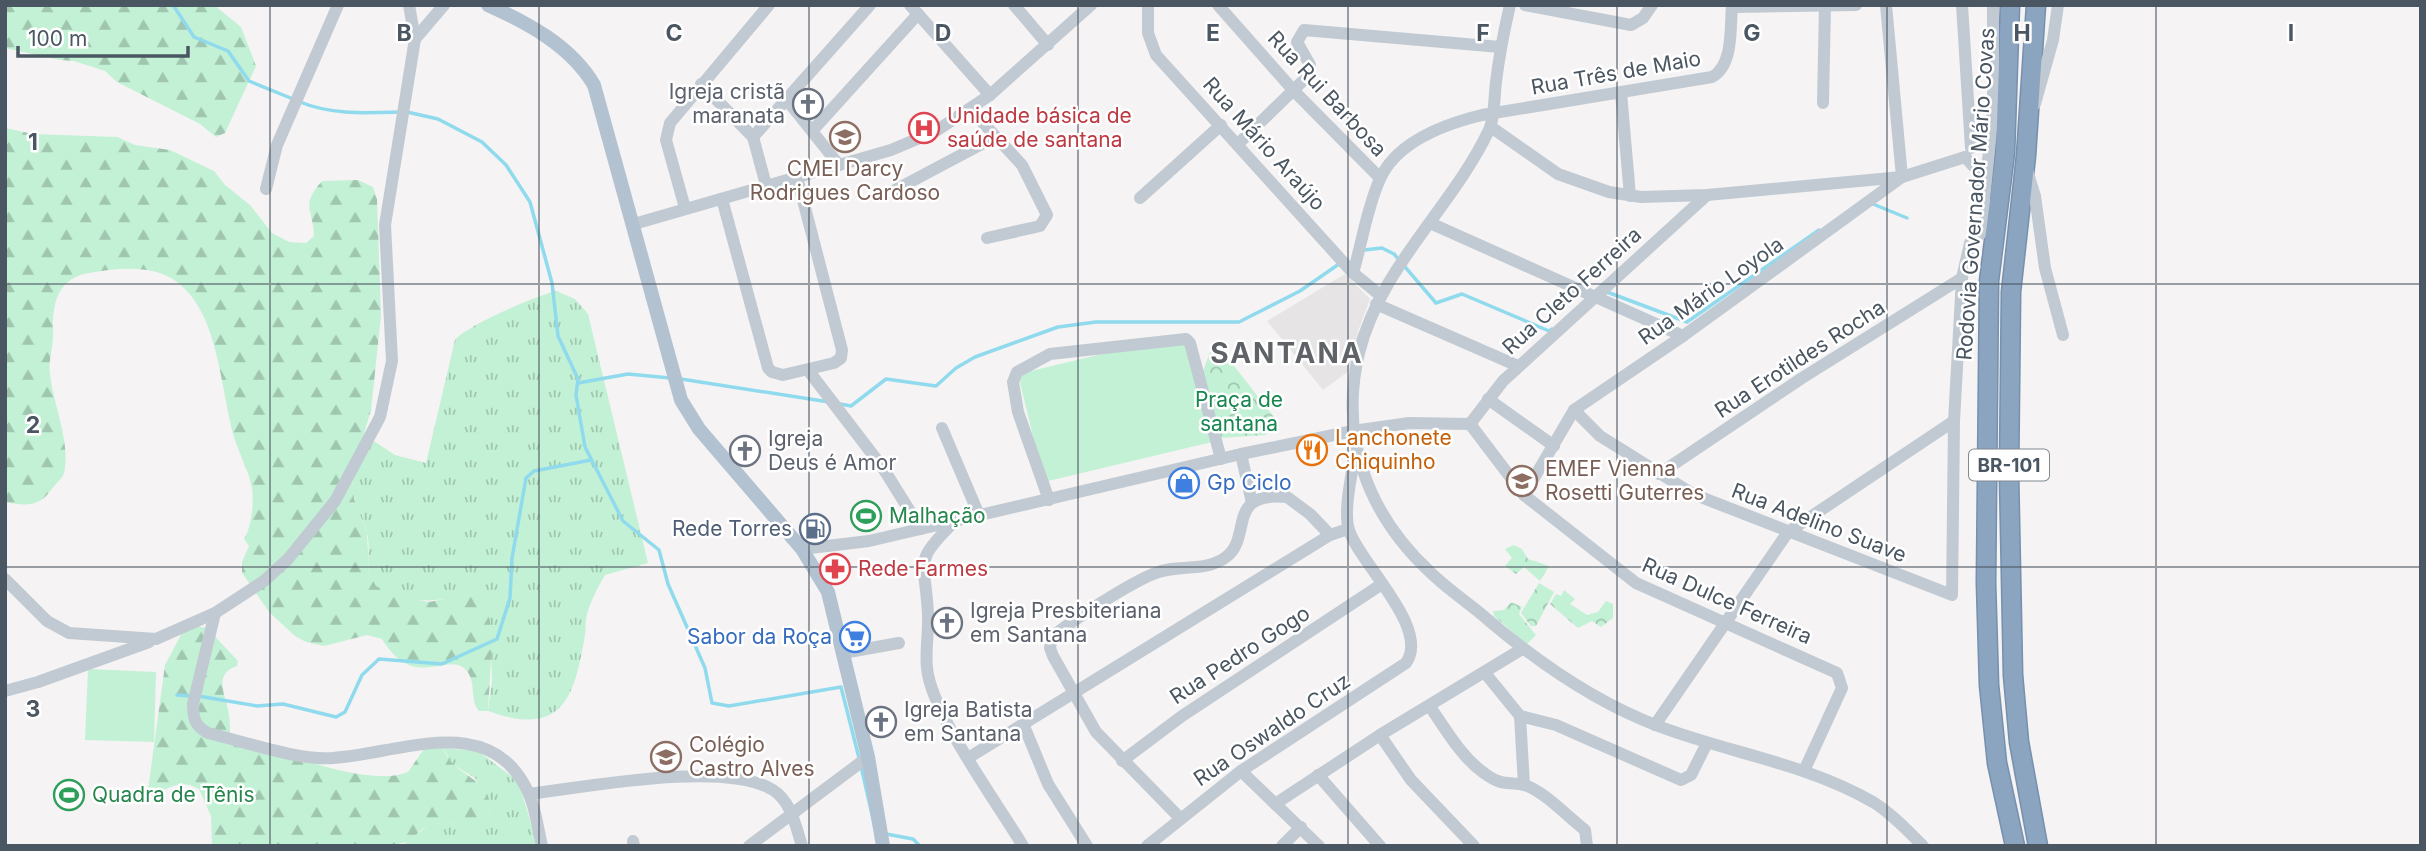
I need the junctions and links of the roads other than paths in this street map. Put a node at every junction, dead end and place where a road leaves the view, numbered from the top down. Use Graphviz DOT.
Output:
graph roads {
  1 [pos="338,5"];
  2 [pos="409,5"];
  3 [pos="444,5"];
  4 [pos="488,5"];
  5 [pos="769,5"];
  6 [pos="870,5"];
  7 [pos="1014,5"];
  8 [pos="1091,5"];
  9 [pos="1148,5"];
  10 [pos="1218,5"];
  11 [pos="1510,5"];
  12 [pos="1525,5"];
  13 [pos="1652,5"];
  14 [pos="1856,5"];
  15 [pos="1886,5"];
  16 [pos="1962,5"];
  17 [pos="1993,5"];
  18 [pos="2010,5"];
  19 [pos="2036,5"];
  20 [pos="2058,5"];
  21 [pos="1732,6"];
  22 [pos="1825,6"];
  23 [pos="914,10"];
  24 [pos="415,39"];
  25 [pos="1048,45"];
  26 [pos="1500,47"];
  27 [pos="701,84"];
  28 [pos="1294,91"];
  29 [pos="1621,93"];
  30 [pos="990,95"];
  31 [pos="787,100"];
  32 [pos="1823,103"];
  33 [pos="971,110"];
  34 [pos="1993,110"];
  35 [pos="1491,121"];
  36 [pos="1222,125"];
  37 [pos="813,130"];
  38 [pos="2028,133"];
  39 [pos="753,137"];
  40 [pos="995,137"];
  41 [pos="1239,143"];
  42 [pos="1968,153"];
  43 [pos="2025,163"];
  44 [pos="839,164"];
  45 [pos="797,177"];
  46 [pos="1902,177"];
  47 [pos="1380,178"];
  48 [pos="766,185"];
  49 [pos="266,190"];
  50 [pos="894,190"];
  51 [pos="1630,195"];
  52 [pos="1707,195"];
  53 [pos="1140,198"];
  54 [pos="722,199"];
  55 [pos="1984,200"];
  56 [pos="685,208"];
  57 [pos="1430,223"];
  58 [pos="634,224"];
  59 [pos="1989,226"];
  60 [pos="988,238"];
  61 [pos="1992,250"];
  62 [pos="1353,272"];
  63 [pos="1962,278"];
  64 [pos="1595,297"];
  65 [pos="1378,300"];
  66 [pos="2063,335"];
  67 [pos="1683,336"];
  68 [pos="1518,366"];
  69 [pos="808,370"];
  70 [pos="1488,399"];
  71 [pos="1574,410"];
  72 [pos="1954,421"];
  73 [pos="1470,424"];
  74 [pos="942,428"];
  75 [pos="1353,431"];
  76 [pos="1554,446"];
  77 [pos="1356,453"];
  78 [pos="1241,454"];
  79 [pos="1221,459"];
  80 [pos="1659,474"];
  81 [pos="1524,495"];
  82 [pos="1049,500"];
  83 [pos="1252,503"];
  84 [pos="979,514"];
  85 [pos="956,520"];
  86 [pos="921,529"];
  87 [pos="1348,529"];
  88 [pos="1788,532"];
  89 [pos="1330,535"];
  90 [pos="802,549"];
  91 [pos="5,579"];
  92 [pos="1382,584"];
  93 [pos="215,613"];
  94 [pos="1725,622"];
  95 [pos="156,639"];
  96 [pos="899,643"];
  97 [pos="1522,649"];
  98 [pos="843,653"];
  99 [pos="1485,673"];
  100 [pos="5,691"];
  101 [pos="1073,694"];
  102 [pos="1430,707"];
  103 [pos="1520,716"];
  104 [pos="1655,725"];
  105 [pos="1024,726"];
  106 [pos="1380,735"];
  107 [pos="1707,743"];
  108 [pos="868,757"];
  109 [pos="968,758"];
  110 [pos="1122,761"];
  111 [pos="1241,771"];
  112 [pos="1804,771"];
  113 [pos="1318,775"];
  114 [pos="1524,785"];
  115 [pos="529,794"];
  116 [pos="1275,804"];
  117 [pos="791,812"];
  118 [pos="1180,818"];
  119 [pos="2010,825"];
  120 [pos="1301,827"];
  121 [pos="542,846"];
  122 [pos="749,846"];
  123 [pos="802,846"];
  124 [pos="883,846"];
  125 [pos="1023,846"];
  126 [pos="1087,846"];
  127 [pos="1147,846"];
  128 [pos="1282,846"];
  129 [pos="1319,846"];
  130 [pos="1380,846"];
  131 [pos="1474,846"];
  132 [pos="1587,846"];
  133 [pos="1923,846"];
  134 [pos="2009,846"];
  135 [pos="2015,846"];
  136 [pos="2038,846"];
  1 -- 49 [label="street"];
  2 -- 24 [label="street"];
  3 -- 24 [label="street"];
  4 -- 58 [label="main road"];
  5 -- 27 [label="street"];
  6 -- 31 [label="street"];
  7 -- 25 [label="street"];
  8 -- 25 [label="street"];
  9 -- 36 [label="street, Rua Mário Araújo"];
  10 -- 28 [label="street, Rua Rui Barbosa"];
  11 -- 26 [label="street"];
  12 -- 13 [label="street"];
  14 -- 22 [label="street"];
  15 -- 46 [label="street"];
  16 -- 42 [label="street"];
  17 -- 34 [label="street"];
  18 -- 61 [label="highway, Rodovia Governador Mário Covas / BR-101"];
  19 -- 38 [label="highway, Rodovia Governador Mário Covas / BR-101"];
  20 -- 38 [label="street, Rodovia Governador Mário Covas"];
  21 -- 22 [label="street"];
  21 -- 29 [label="street, Rua Três de Maio"];
  22 -- 32 [label="street"];
  23 -- 30 [label="street"];
  23 -- 37 [label="street"];
  24 -- 93 [label="street"];
  25 -- 30 [label="street"];
  26 -- 28 [label="street"];
  26 -- 35 [label="street"];
  27 -- 39 [label="street"];
  27 -- 56 [label="street"];
  28 -- 41 [label="street"];
  28 -- 47 [label="street, Rua Rui Barbosa"];
  29 -- 35 [label="street, Rua Três de Maio"];
  29 -- 51 [label="street"];
  30 -- 33 [label="street"];
  31 -- 37 [label="street"];
  31 -- 39 [label="street"];
  33 -- 40 [label="street"];
  33 -- 44 [label="street"];
  34 -- 42 [label="street"];
  34 -- 55 [label="street"];
  35 -- 47 [label="street, Rua Três de Maio"];
  35 -- 51 [label="street"];
  35 -- 57 [label="street"];
  36 -- 41 [label="street, Rua Mário Araújo"];
  36 -- 53 [label="street"];
  37 -- 44 [label="street"];
  38 -- 43 [label="highway, Rodovia Governador Mário Covas / BR-101"];
  39 -- 48 [label="street"];
  40 -- 50 [label="street"];
  40 -- 60 [label="street"];
  41 -- 62 [label="street, Rua Mário Araújo"];
  42 -- 46 [label="street"];
  42 -- 55 [label="street"];
  43 -- 66 [label="street"];
  43 -- 136 [label="highway, Rodovia Governador Mário Covas / BR-101"];
  44 -- 45 [label="street"];
  45 -- 48 [label="street"];
  45 -- 69 [label="street"];
  46 -- 52 [label="street"];
  46 -- 67 [label="street, Rua Mário Loyola"];
  47 -- 62 [label="street"];
  48 -- 54 [label="street"];
  51 -- 52 [label="street"];
  52 -- 64 [label="street, Rua Cleto Ferreira"];
  54 -- 56 [label="street"];
  54 -- 69 [label="street"];
  55 -- 59 [label="street"];
  56 -- 58 [label="street"];
  57 -- 64 [label="street"];
  57 -- 65 [label="street"];
  58 -- 90 [label="main road"];
  59 -- 61 [label="street"];
  59 -- 63 [label="street"];
  61 -- 119 [label="highway, Rodovia Governador Mário Covas / BR-101"];
  62 -- 65 [label="street, Rua Mário Araújo"];
  63 -- 72 [label="street"];
  63 -- 80 [label="street, Rua Erotildes Rocha"];
  64 -- 67 [label="street"];
  64 -- 68 [label="street, Rua Cleto Ferreira"];
  65 -- 68 [label="street, Rua Mário Araújo"];
  65 -- 75 [label="street"];
  67 -- 71 [label="street, Rua Mário Loyola"];
  68 -- 70 [label="street, Rua Cleto Ferreira"];
  69 -- 86 [label="street"];
  70 -- 73 [label="street, Rua Cleto Ferreira"];
  70 -- 76 [label="street"];
  71 -- 76 [label="street, Rua Mário Loyola"];
  71 -- 80 [label="street, Rua Adelino Suave"];
  72 -- 88 [label="street"];
  72 -- 88 [label="street, Rua Adelino Suave"];
  73 -- 75 [label="street"];
  73 -- 81 [label="street, Rua Dulce Ferreira"];
  74 -- 84 [label="street"];
  75 -- 77 [label="street"];
  75 -- 78 [label="street"];
  76 -- 81 [label="street, Rua Mário Loyola"];
  77 -- 87 [label="street"];
  77 -- 97 [label="street"];
  78 -- 79 [label="street"];
  78 -- 83 [label="street"];
  79 -- 82 [label="street"];
  79 -- 82 [label="street"];
  80 -- 88 [label="street, Rua Adelino Suave"];
  81 -- 94 [label="street, Rua Dulce Ferreira"];
  82 -- 84 [label="street"];
  83 -- 89 [label="street"];
  83 -- 101 [label="street"];
  84 -- 85 [label="street"];
  85 -- 86 [label="street"];
  85 -- 109 [label="street"];
  86 -- 90 [label="street"];
  87 -- 89 [label="street"];
  87 -- 92 [label="street"];
  88 -- 94 [label="street"];
  89 -- 101 [label="street"];
  90 -- 98 [label="main road"];
  91 -- 95 [label="street"];
  92 -- 110 [label="street, Rua Pedro Gogo"];
  92 -- 111 [label="street, Rua Oswaldo Cruz"];
  93 -- 95 [label="street"];
  93 -- 115 [label="street"];
  94 -- 104 [label="street"];
  94 -- 112 [label="street, Rua Dulce Ferreira"];
  95 -- 100 [label="street"];
  96 -- 98 [label="street"];
  97 -- 99 [label="street"];
  97 -- 104 [label="street"];
  98 -- 108 [label="main road"];
  99 -- 102 [label="street"];
  99 -- 103 [label="street"];
  101 -- 105 [label="street"];
  101 -- 110 [label="street"];
  102 -- 106 [label="street"];
  102 -- 114 [label="street"];
  103 -- 107 [label="street"];
  103 -- 114 [label="street"];
  104 -- 107 [label="street"];
  105 -- 109 [label="street"];
  105 -- 126 [label="street"];
  106 -- 113 [label="street"];
  106 -- 131 [label="street"];
  107 -- 112 [label="street"];
  108 -- 117 [label="street"];
  108 -- 124 [label="main road"];
  109 -- 125 [label="street"];
  110 -- 118 [label="street"];
  111 -- 116 [label="street"];
  111 -- 118 [label="street, Rua Oswaldo Cruz"];
  112 -- 133 [label="street"];
  113 -- 116 [label="street"];
  113 -- 130 [label="street"];
  114 -- 132 [label="street"];
  115 -- 117 [label="street"];
  115 -- 121 [label="street"];
  116 -- 120 [label="street"];
  117 -- 122 [label="street"];
  117 -- 123 [label="street"];
  118 -- 127 [label="street, Rua Oswaldo Cruz"];
  119 -- 134 [label="highway"];
  119 -- 135 [label="highway, Rodovia Governador Mário Covas / BR-101"];
  120 -- 128 [label="street"];
  120 -- 129 [label="street"];
}
